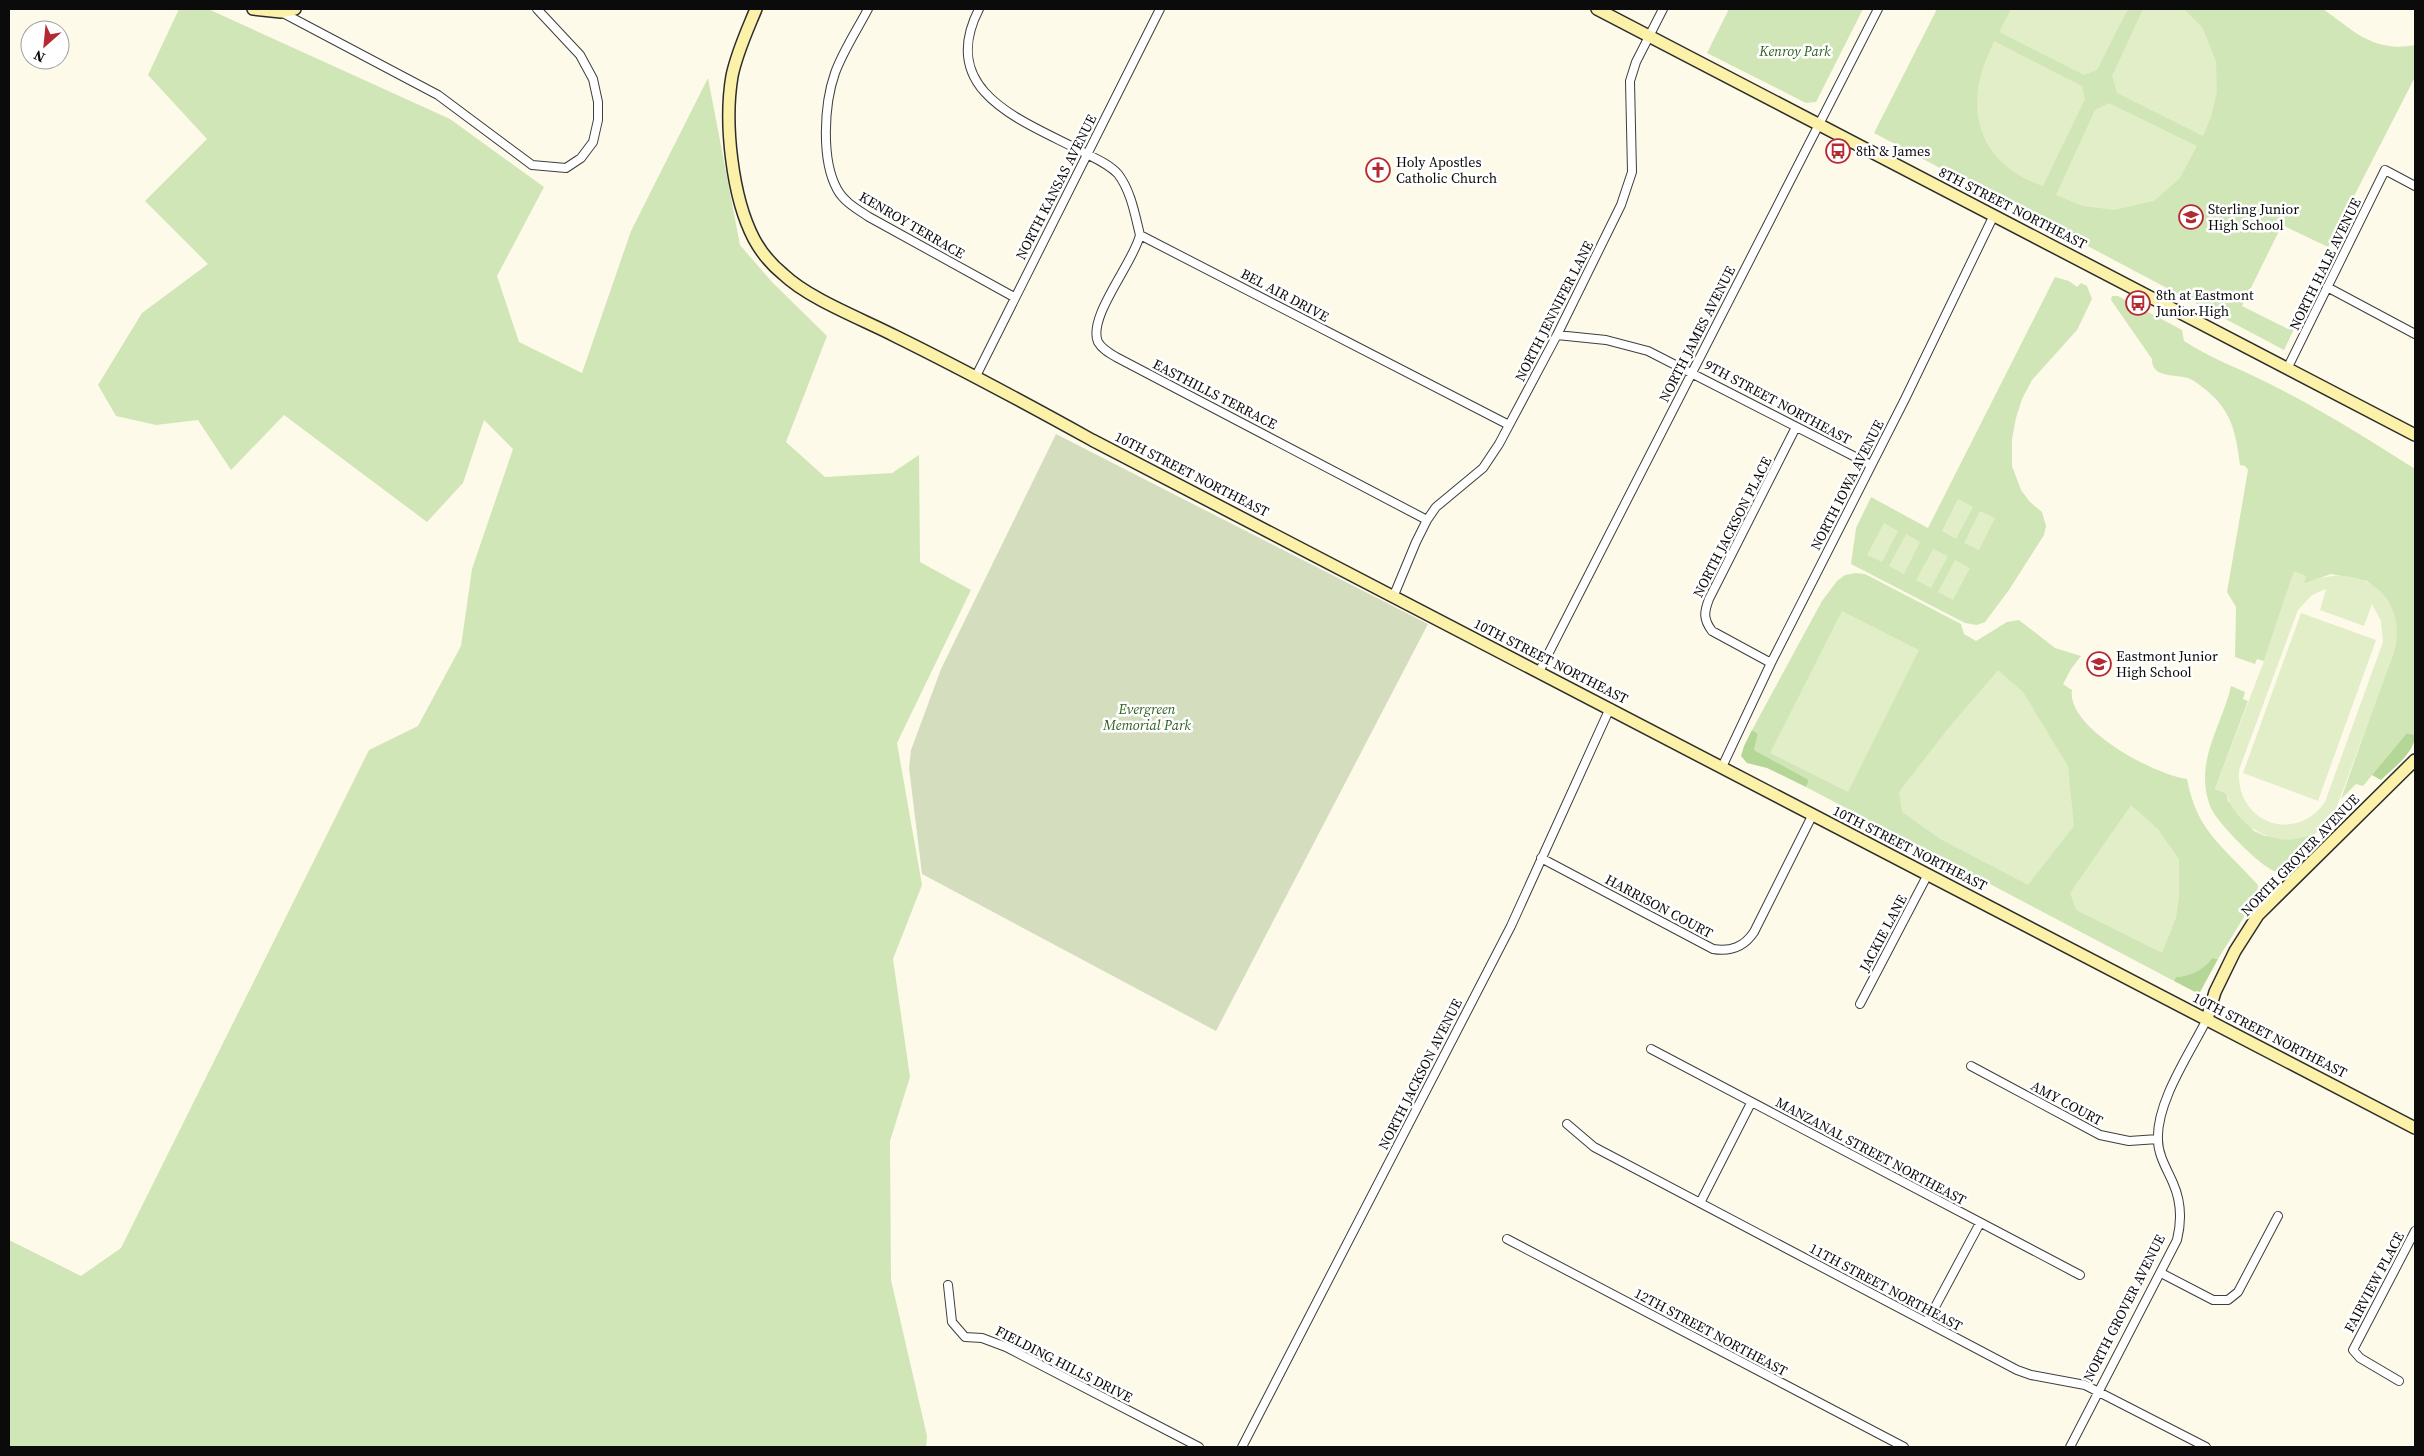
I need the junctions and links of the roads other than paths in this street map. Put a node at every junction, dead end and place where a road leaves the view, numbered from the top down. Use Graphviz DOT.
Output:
graph roads {
  1 [pos="253,9"];
  2 [pos="295,9"];
  3 [pos="537,9"];
  4 [pos="756,9"];
  5 [pos="868,9"];
  6 [pos="979,9"];
  7 [pos="1160,9"];
  8 [pos="1597,9"];
  9 [pos="1663,9"];
  10 [pos="1878,9"];
  11 [pos="281,12"];
  12 [pos="1649,36"];
  13 [pos="1818,125"];
  14 [pos="1087,154"];
  15 [pos="2415,186"];
  16 [pos="1994,215"];
  17 [pos="1140,235"];
  18 [pos="2327,287"];
  19 [pos="1014,297"];
  20 [pos="2415,334"];
  21 [pos="1557,335"];
  22 [pos="2287,369"];
  23 [pos="1692,372"];
  24 [pos="976,376"];
  25 [pos="1509,425"];
  26 [pos="1796,428"];
  27 [pos="2415,435"];
  28 [pos="1871,464"];
  29 [pos="1428,520"];
  30 [pos="1394,595"];
  31 [pos="1771,663"];
  32 [pos="1539,672"];
  33 [pos="1610,708"];
  34 [pos="2415,760"];
  35 [pos="1722,767"];
  36 [pos="1813,814"];
  37 [pos="1541,858"];
  38 [pos="1928,874"];
  39 [pos="1860,1004"];
  40 [pos="2207,1019"];
  41 [pos="1651,1049"];
  42 [pos="1971,1066"];
  43 [pos="1751,1103"];
  44 [pos="1567,1124"];
  45 [pos="2414,1124"];
  46 [pos="2158,1140"];
  47 [pos="1700,1203"];
  48 [pos="2278,1216"];
  49 [pos="1980,1223"];
  50 [pos="2415,1231"];
  51 [pos="1507,1239"];
  52 [pos="2161,1273"];
  53 [pos="2080,1275"];
  54 [pos="948,1285"];
  55 [pos="1927,1322"];
  56 [pos="2399,1381"];
  57 [pos="2099,1391"];
  58 [pos="1199,1447"];
  59 [pos="1242,1447"];
  60 [pos="1904,1447"];
  61 [pos="2070,1447"];
  62 [pos="2206,1447"];
  1 -- 11 [label="main road"];
  2 -- 11 [label="main road"];
  3 -- 11 [label="street"];
  4 -- 24 [label="main road, 10TH STREET NORTHEAST"];
  5 -- 19 [label="street, KENROY TERRACE"];
  6 -- 14 [label="street"];
  7 -- 14 [label="street, NORTH KANSAS AVENUE"];
  8 -- 12 [label="main road, 8TH STREET NORTHEAST"];
  9 -- 12 [label="street, NORTH JENNIFER LANE"];
  10 -- 13 [label="street, NORTH JAMES AVENUE"];
  12 -- 13 [label="main road, 8TH STREET NORTHEAST"];
  12 -- 21 [label="street, NORTH JENNIFER LANE"];
  13 -- 16 [label="main road, 8TH STREET NORTHEAST"];
  13 -- 23 [label="street, NORTH JAMES AVENUE"];
  14 -- 17 [label="street"];
  14 -- 19 [label="street, NORTH KANSAS AVENUE"];
  15 -- 18 [label="street, NORTH HALE AVENUE"];
  16 -- 22 [label="main road, 8TH STREET NORTHEAST"];
  16 -- 28 [label="street, NORTH IOWA AVENUE"];
  17 -- 25 [label="street, BEL AIR DRIVE"];
  17 -- 29 [label="street, EASTHILLS TERRACE"];
  18 -- 20 [label="street"];
  18 -- 22 [label="street, NORTH HALE AVENUE"];
  19 -- 24 [label="street, NORTH KANSAS AVENUE"];
  21 -- 23 [label="street, 9TH STREET NORTHEAST"];
  21 -- 25 [label="street, NORTH JENNIFER LANE"];
  22 -- 27 [label="main road, 8TH STREET NORTHEAST"];
  23 -- 26 [label="street, 9TH STREET NORTHEAST"];
  23 -- 32 [label="street, NORTH JAMES AVENUE"];
  24 -- 30 [label="main road, 10TH STREET NORTHEAST"];
  25 -- 29 [label="street, NORTH JENNIFER LANE"];
  26 -- 28 [label="street, 9TH STREET NORTHEAST"];
  26 -- 31 [label="street, NORTH JACKSON PLACE"];
  28 -- 31 [label="street, NORTH IOWA AVENUE"];
  29 -- 30 [label="street, NORTH JENNIFER LANE"];
  30 -- 32 [label="main road, 10TH STREET NORTHEAST"];
  31 -- 35 [label="street, NORTH IOWA AVENUE"];
  32 -- 33 [label="main road, 10TH STREET NORTHEAST"];
  33 -- 35 [label="main road, 10TH STREET NORTHEAST"];
  33 -- 37 [label="street, NORTH JACKSON AVENUE"];
  34 -- 40 [label="main road, NORTH GROVER AVENUE"];
  35 -- 36 [label="main road, 10TH STREET NORTHEAST"];
  36 -- 37 [label="street, HARRISON COURT"];
  36 -- 38 [label="main road, 10TH STREET NORTHEAST"];
  37 -- 59 [label="street, NORTH JACKSON AVENUE"];
  38 -- 39 [label="street, JACKIE LANE"];
  38 -- 40 [label="main road, 10TH STREET NORTHEAST"];
  40 -- 45 [label="main road, 10TH STREET NORTHEAST"];
  40 -- 46 [label="street, NORTH GROVER AVENUE"];
  41 -- 43 [label="street, MANZANAL STREET NORTHEAST"];
  42 -- 46 [label="street, AMY COURT"];
  43 -- 47 [label="street"];
  43 -- 49 [label="street, MANZANAL STREET NORTHEAST"];
  44 -- 47 [label="street, 11TH STREET NORTHEAST"];
  46 -- 52 [label="street, NORTH GROVER AVENUE"];
  47 -- 55 [label="street, 11TH STREET NORTHEAST"];
  48 -- 52 [label="street"];
  49 -- 53 [label="street, MANZANAL STREET NORTHEAST"];
  49 -- 55 [label="street"];
  50 -- 56 [label="street, FAIRVIEW PLACE"];
  51 -- 60 [label="street, 12TH STREET NORTHEAST"];
  52 -- 57 [label="street, NORTH GROVER AVENUE"];
  54 -- 58 [label="street, FIELDING HILLS DRIVE"];
  55 -- 57 [label="street, 11TH STREET NORTHEAST"];
  57 -- 61 [label="street, NORTH GROVER AVENUE"];
  57 -- 62 [label="street, 11TH STREET NORTHEAST"];
}
